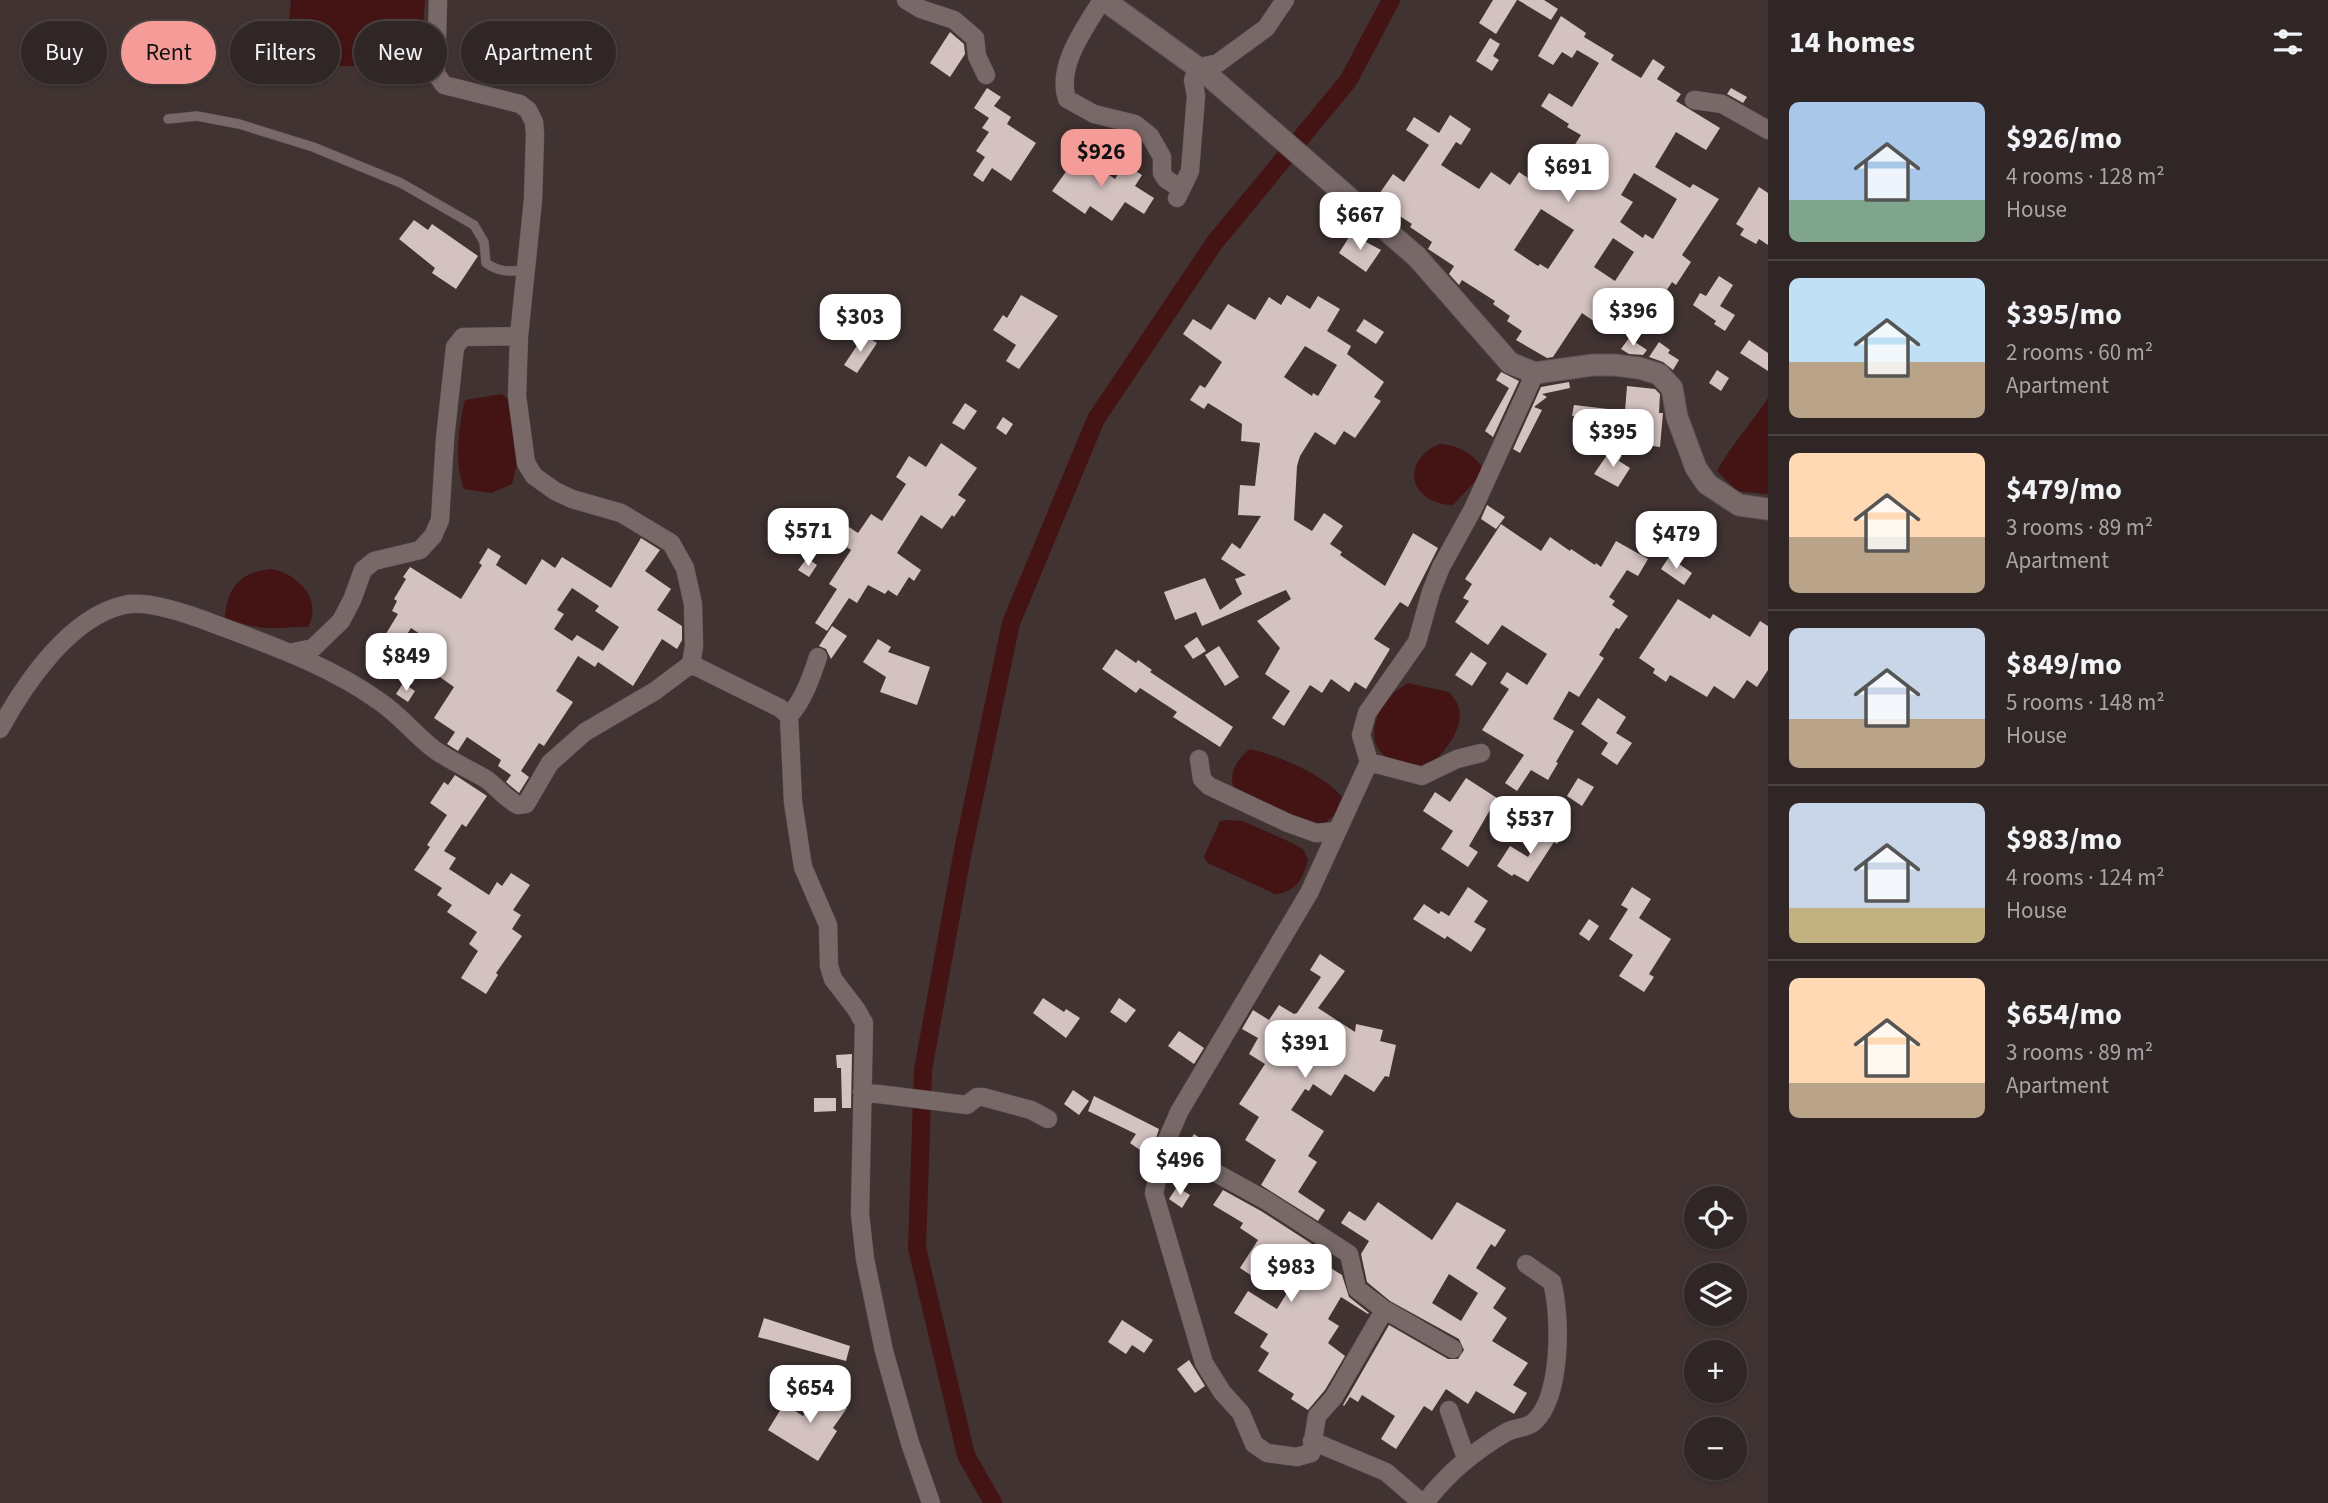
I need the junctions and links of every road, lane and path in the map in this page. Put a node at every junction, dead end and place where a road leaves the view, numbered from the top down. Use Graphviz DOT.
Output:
graph roads {
  1 [pos="438,0"];
  2 [pos="906,0"];
  3 [pos="1103,0"];
  4 [pos="1285,0"];
  5 [pos="1202,72"];
  6 [pos="985,75"];
  7 [pos="1694,100"];
  8 [pos="168,119"];
  9 [pos="1768,130"];
  10 [pos="524,270"];
  11 [pos="519,336"];
  12 [pos="1535,373"];
  13 [pos="1768,509"];
  14 [pos="294,652"];
  15 [pos="818,657"];
  16 [pos="691,664"];
  17 [pos="789,716"];
  18 [pos="0,729"];
  19 [pos="1481,753"];
  20 [pos="1199,760"];
  21 [pos="1369,762"];
  22 [pos="1337,831"];
  23 [pos="866,1092"];
  24 [pos="1048,1119"];
  25 [pos="1167,1140"];
  26 [pos="1527,1264"];
  27 [pos="1383,1312"];
  28 [pos="1453,1349"];
  29 [pos="1449,1410"];
  30 [pos="1312,1441"];
  31 [pos="1466,1458"];
  32 [pos="931,1503"];
  33 [pos="1423,1503"];
  1 -- 10 [label="street"];
  2 -- 6 [label="street"];
  3 -- 5 [label="street"];
  3 -- 5 [label="street"];
  4 -- 5 [label="street"];
  5 -- 12 [label="street"];
  7 -- 9 [label="street"];
  8 -- 10 [label="lane"];
  10 -- 11 [label="street"];
  11 -- 14 [label="street"];
  11 -- 16 [label="street"];
  12 -- 13 [label="street"];
  12 -- 21 [label="street"];
  14 -- 16 [label="street"];
  14 -- 18 [label="street"];
  15 -- 17 [label="street"];
  16 -- 17 [label="street"];
  17 -- 23 [label="street"];
  19 -- 21 [label="street"];
  20 -- 22 [label="street"];
  21 -- 22 [label="street"];
  22 -- 25 [label="street"];
  23 -- 24 [label="street"];
  23 -- 32 [label="street"];
  25 -- 27 [label="street"];
  25 -- 30 [label="street"];
  26 -- 31 [label="street"];
  27 -- 28 [label="street"];
  27 -- 30 [label="street"];
  29 -- 31 [label="street"];
  30 -- 33 [label="street"];
  31 -- 33 [label="street"];
}
